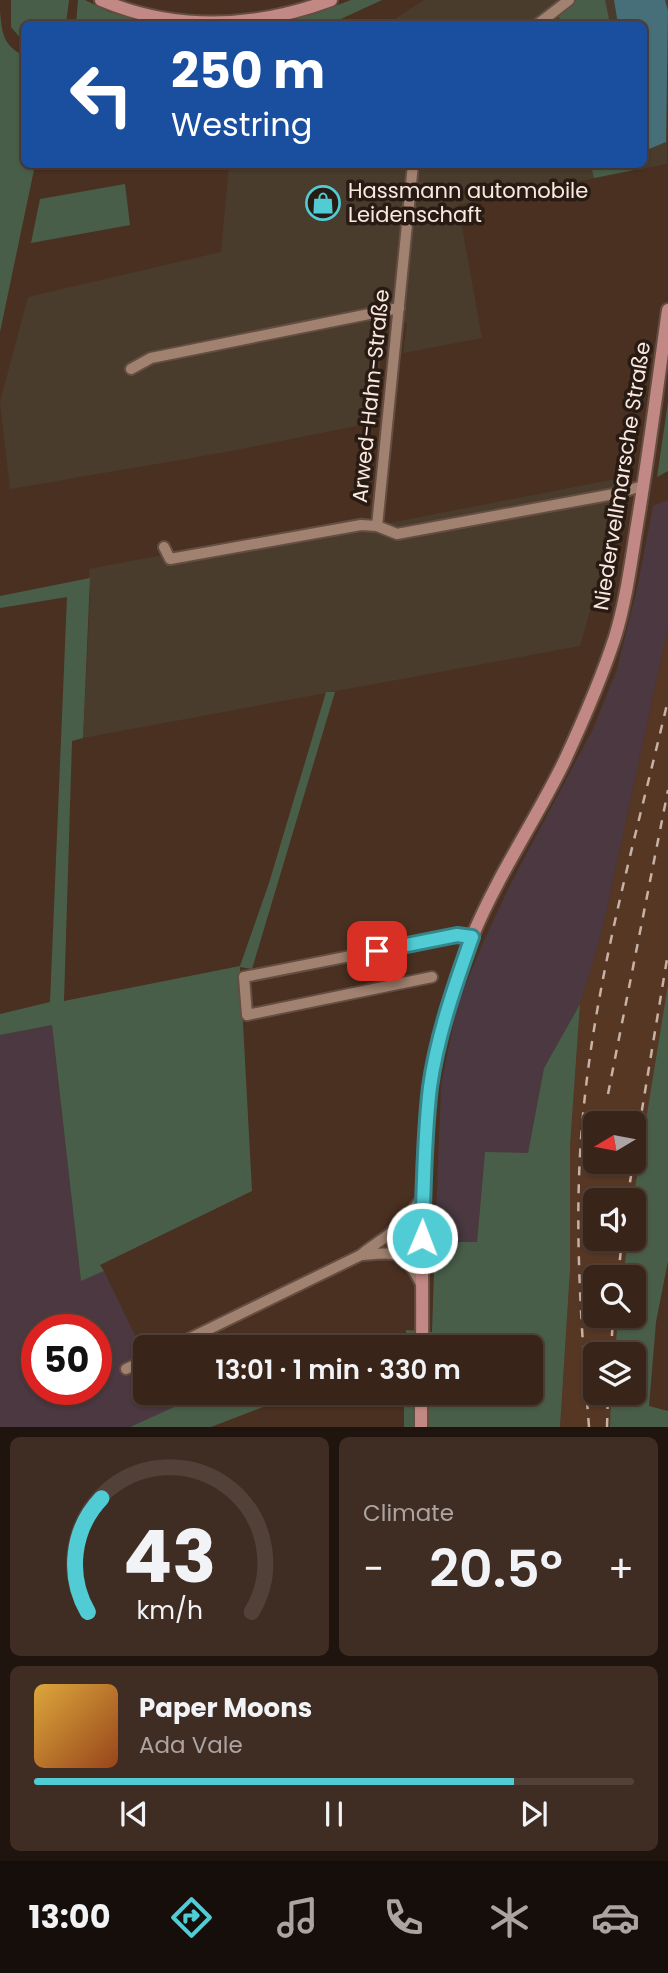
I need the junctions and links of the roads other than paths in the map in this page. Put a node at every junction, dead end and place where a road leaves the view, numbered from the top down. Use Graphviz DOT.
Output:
graph roads {
  1 [pos="101,0"];
  2 [pos="331,0"];
  3 [pos="569,0"];
  4 [pos="182,21"];
  5 [pos="244,21"];
  6 [pos="542,21"];
  7 [pos="413,168"];
  8 [pos="399,308"];
  9 [pos="668,310"];
  10 [pos="131,369"];
  11 [pos="643,486"];
  12 [pos="377,526"];
  13 [pos="164,547"];
  14 [pos="472,937"];
  15 [pos="432,977"];
  16 [pos="423,1197"];
  17 [pos="392,1232"];
  18 [pos="422,1238"];
  19 [pos="392,1253"];
  20 [pos="361,1255"];
  21 [pos="422,1287"];
  22 [pos="197,1335"];
  23 [pos="422,1335"];
  24 [pos="133,1366"];
  25 [pos="126,1369"];
  26 [pos="421,1405"];
  27 [pos="421,1427"];
  1 -- 4 [label="main road"];
  2 -- 5 [label="main road"];
  3 -- 6 [label="street"];
  7 -- 8 [label="street, Arwed-Hahn-Straße"];
  8 -- 10 [label="street"];
  8 -- 12 [label="street, Arwed-Hahn-Straße"];
  9 -- 11 [label="main road, Niedervellmarsche Straße"];
  11 -- 12 [label="street, Arwed-Hahn-Straße"];
  11 -- 14 [label="main road, Niedervellmarsche Straße"];
  12 -- 13 [label="street"];
  14 -- 15 [label="street"];
  14 -- 16 [label="main road, Niedervellmarsche Straße"];
  16 -- 17 [label="street"];
  16 -- 18 [label="main road, Niedervellmarsche Straße"];
  17 -- 18 [label="street"];
  17 -- 20 [label="street"];
  18 -- 19 [label="street"];
  18 -- 21 [label="main road, Niedervellmarsche Straße"];
  19 -- 20 [label="street"];
  19 -- 21 [label="street"];
  20 -- 22 [label="street"];
  21 -- 23 [label="main road, Niedervellmarsche Straße"];
  24 -- 25 [label="street"];
  26 -- 27 [label="main road"];
}
